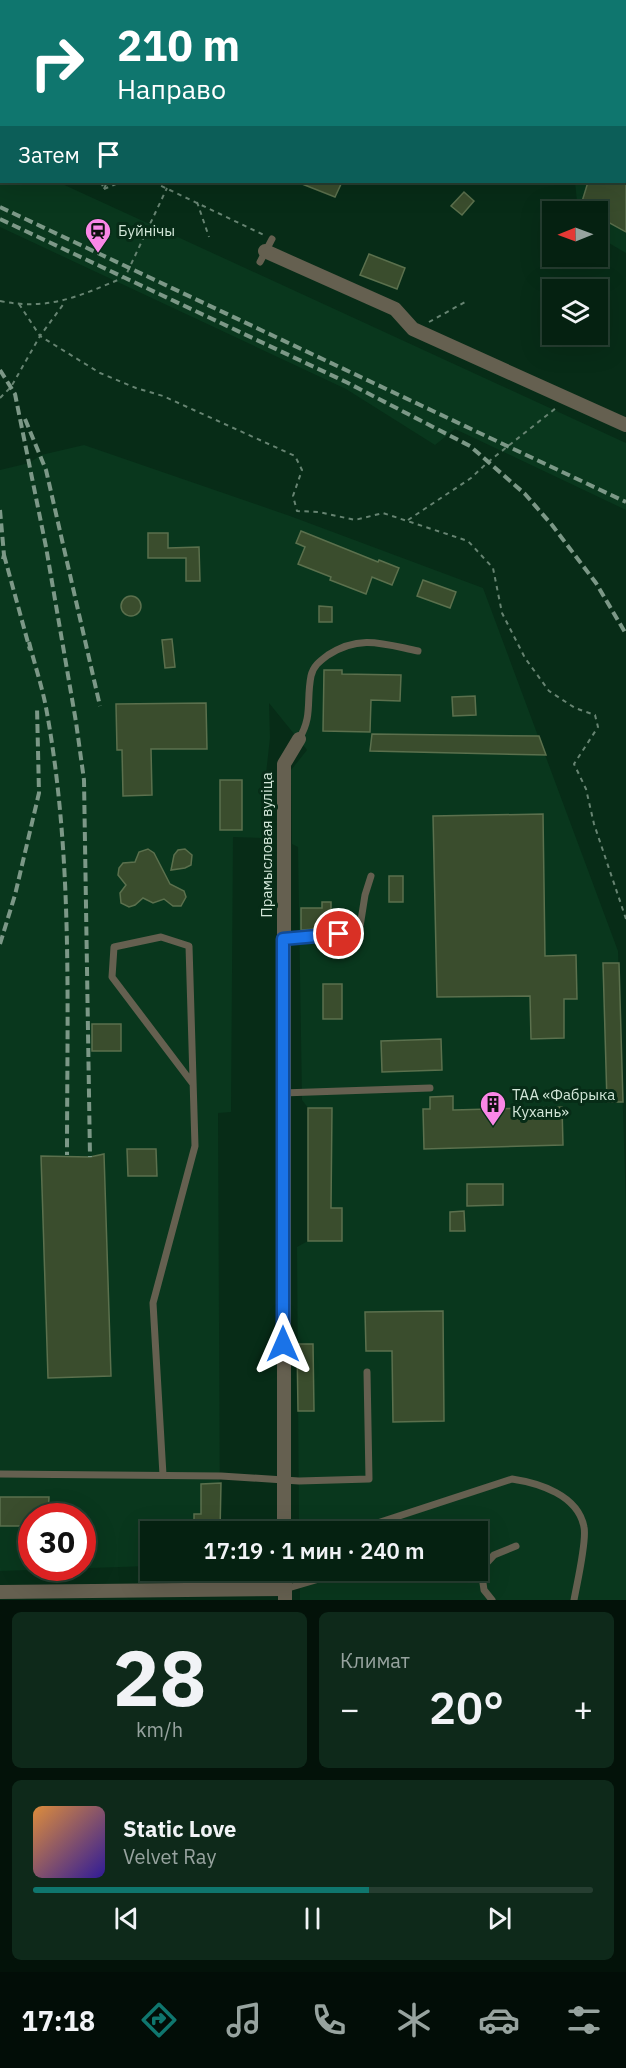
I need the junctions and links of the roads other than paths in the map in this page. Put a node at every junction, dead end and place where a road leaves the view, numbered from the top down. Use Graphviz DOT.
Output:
graph roads {
  1 [pos="272,238"];
  2 [pos="262,256"];
  3 [pos="626,425"];
  4 [pos="418,651"];
  5 [pos="298,739"];
  6 [pos="371,876"];
  7 [pos="283,939"];
  8 [pos="193,1084"];
  9 [pos="430,1088"];
  10 [pos="282,1093"];
  11 [pos="367,1372"];
  12 [pos="0,1474"];
  13 [pos="163,1475"];
  14 [pos="283,1481"];
  15 [pos="284,1521"];
  16 [pos="384,1521"];
  17 [pos="516,1546"];
  18 [pos="315,1581"];
  19 [pos="0,1592"];
  20 [pos="285,1595"];
  21 [pos="492,1600"];
  22 [pos="574,1600"];
  1 -- 2 [label="lane"];
  2 -- 3 [label="street"];
  4 -- 5 [label="lane"];
  5 -- 7 [label="street, Прамысловая вуліца"];
  6 -- 7 [label="lane"];
  7 -- 10 [label="street, Прамысловая вуліца"];
  8 -- 8 [label="lane"];
  8 -- 13 [label="lane"];
  9 -- 10 [label="lane"];
  10 -- 14 [label="street, Прамысловая вуліца"];
  11 -- 14 [label="lane"];
  12 -- 13 [label="lane"];
  13 -- 14 [label="lane"];
  14 -- 15 [label="street, Прамысловая вуліца"];
  16 -- 22 [label="lane"];
  17 -- 21 [label="lane"];
  18 -- 20 [label="lane"];
  19 -- 20 [label="street"];
}
